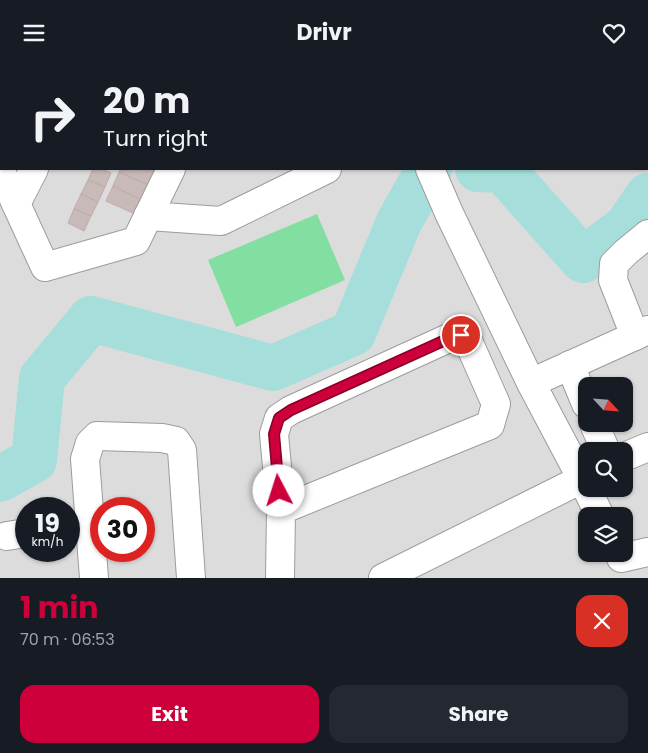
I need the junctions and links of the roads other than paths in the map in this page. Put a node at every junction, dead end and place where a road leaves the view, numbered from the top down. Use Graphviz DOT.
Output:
graph roads {
  1 [pos="0,170"];
  2 [pos="33,170"];
  3 [pos="171,170"];
  4 [pos="325,170"];
  5 [pos="430,170"];
  6 [pos="16,204"];
  7 [pos="148,216"];
  8 [pos="648,234"];
  9 [pos="642,333"];
  10 [pos="570,365"];
  11 [pos="531,383"];
  12 [pos="578,384"];
  13 [pos="648,447"];
  14 [pos="633,453"];
  15 [pos="578,470"];
  16 [pos="578,486"];
  17 [pos="280,510"];
  18 [pos="80,526"];
  19 [pos="648,552"];
  20 [pos="623,563"];
  21 [pos="94,578"];
  22 [pos="191,578"];
  23 [pos="280,578"];
  24 [pos="383,578"];
  1 -- 6 [label="street"];
  2 -- 6 [label="street"];
  3 -- 7 [label="street"];
  4 -- 7 [label="street"];
  5 -- 11 [label="street"];
  6 -- 7 [label="street"];
  8 -- 9 [label="street"];
  9 -- 10 [label="street"];
  10 -- 11 [label="street"];
  10 -- 12 [label="street"];
  11 -- 15 [label="street"];
  13 -- 14 [label="street"];
  16 -- 24 [label="street"];
  17 -- 17 [label="street"];
  17 -- 23 [label="street"];
  18 -- 21 [label="street"];
  18 -- 22 [label="street"];
  19 -- 20 [label="street"];
}
